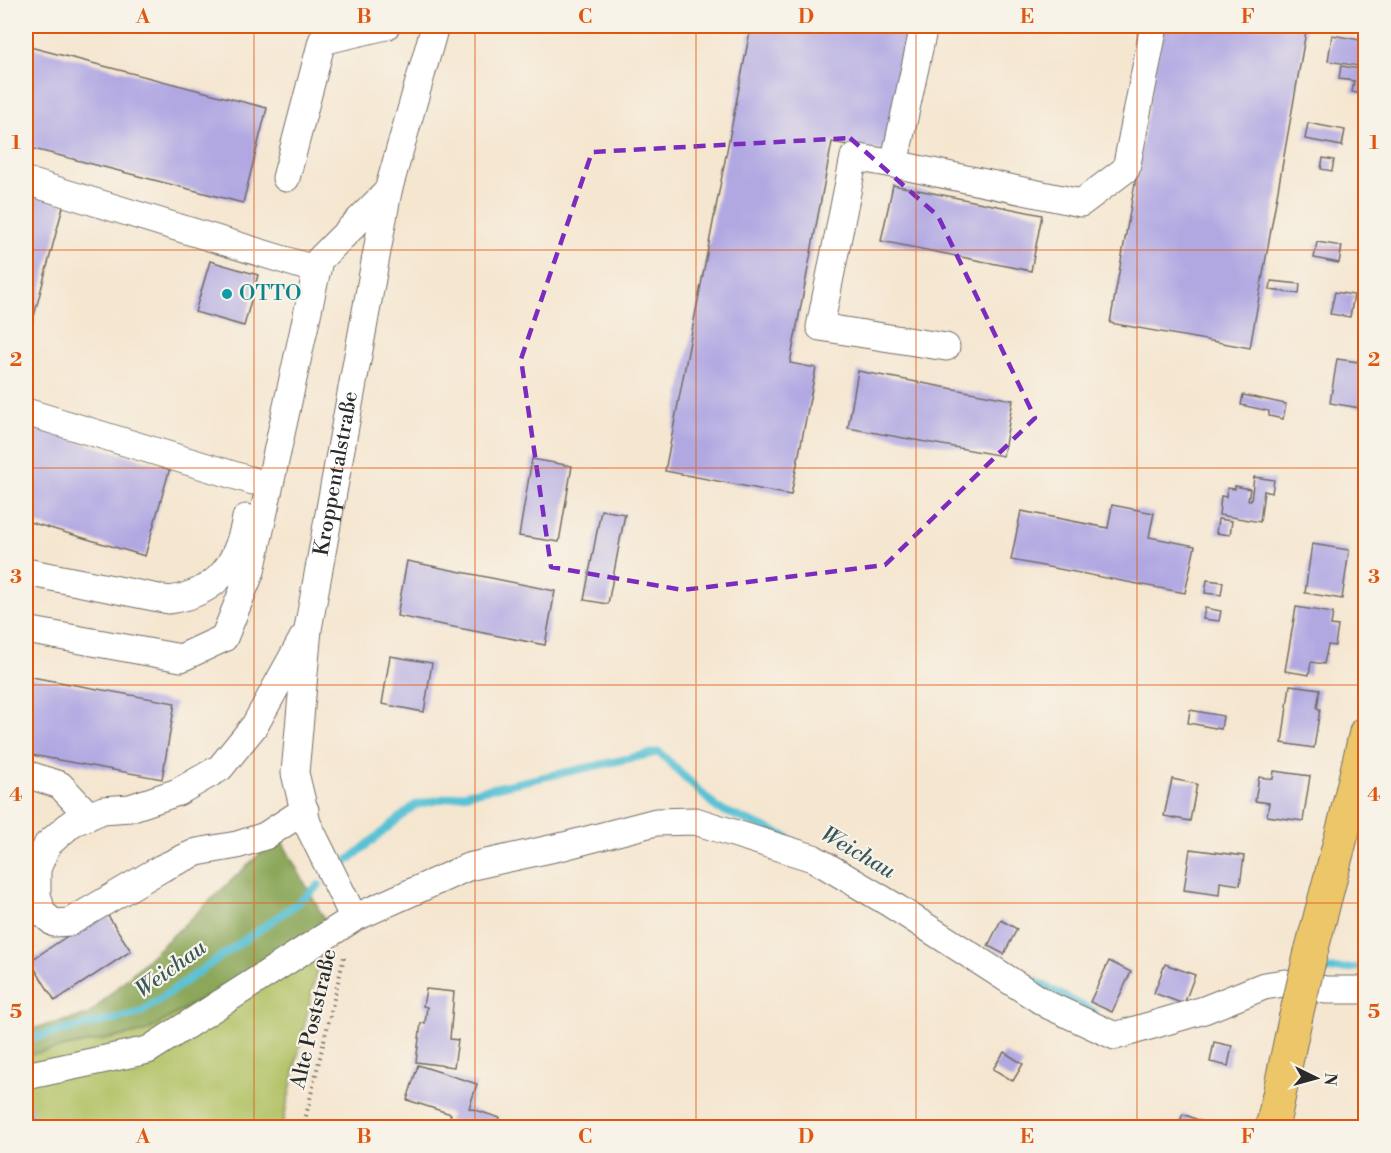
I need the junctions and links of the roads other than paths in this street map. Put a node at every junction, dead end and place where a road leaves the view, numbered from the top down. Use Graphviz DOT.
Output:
graph roads {
  1 [pos="386,26"];
  2 [pos="435,26"];
  3 [pos="924,26"];
  4 [pos="1154,26"];
  5 [pos="894,164"];
  6 [pos="286,178"];
  7 [pos="26,181"];
  8 [pos="388,191"];
  9 [pos="317,270"];
  10 [pos="946,347"];
  11 [pos="26,412"];
  12 [pos="264,474"];
  13 [pos="26,572"];
  14 [pos="308,629"];
  15 [pos="26,630"];
  16 [pos="1365,732"];
  17 [pos="26,774"];
  18 [pos="305,810"];
  19 [pos="89,816"];
  20 [pos="34,860"];
  21 [pos="354,918"];
  22 [pos="1365,990"];
  23 [pos="26,1076"];
  24 [pos="1272,1128"];
  1 -- 6 [label="street"];
  2 -- 8 [label="street, Kroppentalstraße"];
  3 -- 5 [label="street"];
  4 -- 5 [label="street"];
  5 -- 10 [label="street"];
  7 -- 9 [label="street"];
  8 -- 9 [label="street"];
  8 -- 14 [label="street, Kroppentalstraße"];
  9 -- 12 [label="street"];
  11 -- 12 [label="street"];
  12 -- 13 [label="street"];
  12 -- 15 [label="street"];
  14 -- 18 [label="street, Kroppentalstraße"];
  14 -- 19 [label="street"];
  16 -- 24 [label="main road, bridge"];
  17 -- 19 [label="street"];
  18 -- 20 [label="street"];
  18 -- 21 [label="street, Kroppentalstraße"];
  19 -- 20 [label="street"];
  21 -- 22 [label="street"];
  21 -- 23 [label="street"];
}
